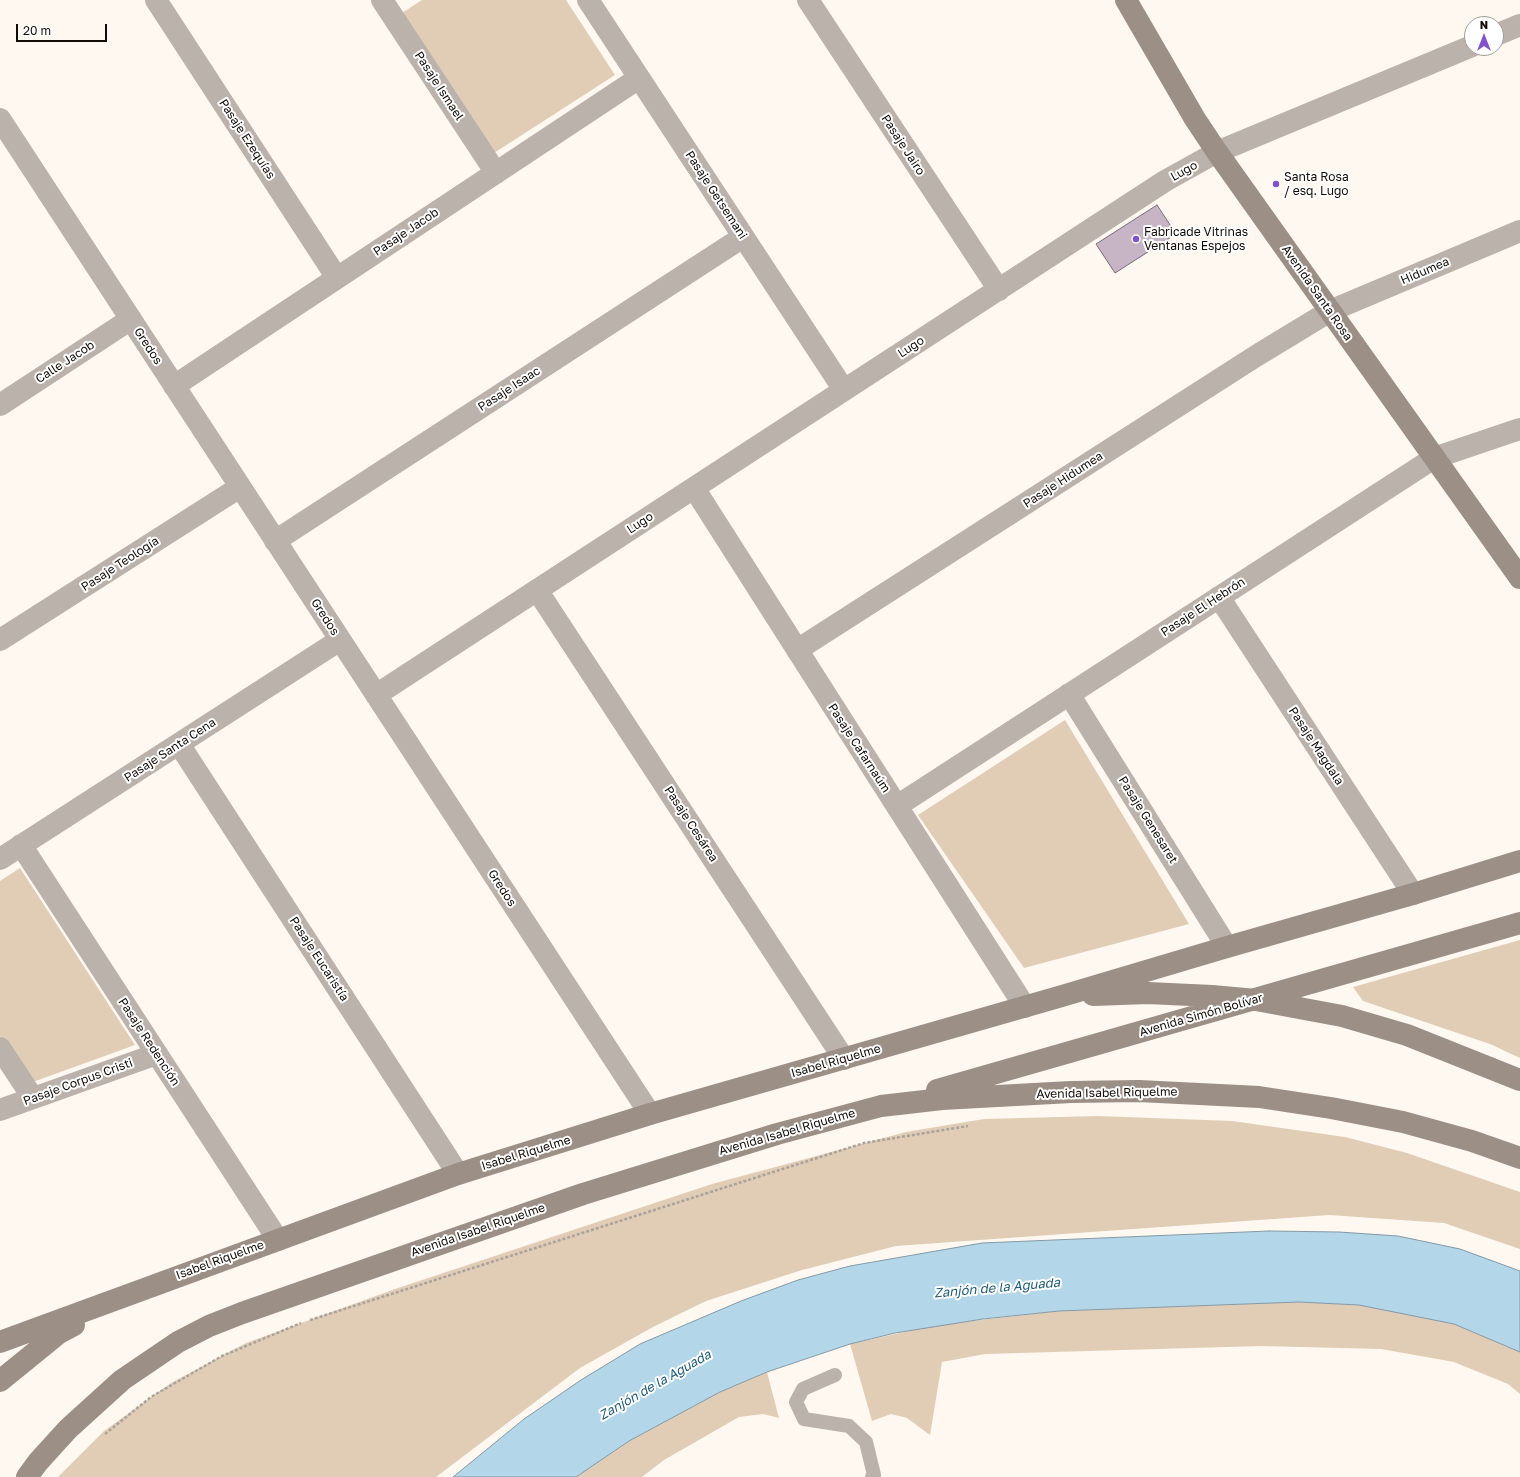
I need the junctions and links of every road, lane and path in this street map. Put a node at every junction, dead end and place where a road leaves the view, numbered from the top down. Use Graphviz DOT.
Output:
graph roads {
  1 [pos="156,0"];
  2 [pos="588,0"];
  3 [pos="808,0"];
  4 [pos="1126,0"];
  5 [pos="390,3"];
  6 [pos="1520,25"];
  7 [pos="1504,32"];
  8 [pos="1464,49"];
  9 [pos="639,78"];
  10 [pos="0,119"];
  11 [pos="1217,152"];
  12 [pos="496,173"];
  13 [pos="1520,230"];
  14 [pos="743,237"];
  15 [pos="337,278"];
  16 [pos="999,290"];
  17 [pos="1330,311"];
  18 [pos="131,319"];
  19 [pos="174,386"];
  20 [pos="844,390"];
  21 [pos="0,405"];
  22 [pos="1520,429"];
  23 [pos="1434,458"];
  24 [pos="240,487"];
  25 [pos="694,488"];
  26 [pos="275,541"];
  27 [pos="1520,578"];
  28 [pos="537,590"];
  29 [pos="1218,597"];
  30 [pos="0,640"];
  31 [pos="340,640"];
  32 [pos="797,650"];
  33 [pos="1069,694"];
  34 [pos="376,695"];
  35 [pos="179,744"];
  36 [pos="897,806"];
  37 [pos="21,845"];
  38 [pos="0,859"];
  39 [pos="1520,861"];
  40 [pos="1413,894"];
  41 [pos="1520,923"];
  42 [pos="1227,947"];
  43 [pos="1062,996"];
  44 [pos="1256,1000"];
  45 [pos="1025,1007"];
  46 [pos="0,1048"];
  47 [pos="157,1054"];
  48 [pos="844,1059"];
  49 [pos="1520,1080"];
  50 [pos="33,1098"];
  51 [pos="881,1106"];
  52 [pos="0,1110"];
  53 [pos="650,1114"];
  54 [pos="972,1126"];
  55 [pos="1520,1158"];
  56 [pos="458,1174"];
  57 [pos="278,1240"];
  58 [pos="120,1299"];
  59 [pos="0,1342"];
  60 [pos="835,1375"];
  61 [pos="0,1381"];
  62 [pos="105,1435"];
  63 [pos="27,1477"];
  64 [pos="872,1477"];
  1 -- 15 [label="street, Pasaje Ezequías"];
  2 -- 9 [label="street, Pasaje Getsemani"];
  3 -- 16 [label="street, Pasaje Jairo"];
  4 -- 11 [label="main road, Avenida Santa Rosa"];
  5 -- 12 [label="street, Pasaje Ismael"];
  6 -- 7 [label="street"];
  8 -- 11 [label="street, Lugo"];
  9 -- 12 [label="street, Pasaje Jacob"];
  9 -- 14 [label="street, Pasaje Getsemani"];
  10 -- 18 [label="street, Gredos"];
  11 -- 16 [label="street, Lugo"];
  11 -- 17 [label="main road, Avenida Santa Rosa"];
  12 -- 15 [label="street, Pasaje Jacob"];
  13 -- 17 [label="street, Hidumea"];
  14 -- 20 [label="street, Pasaje Getsemani"];
  14 -- 26 [label="street, Pasaje Isaac"];
  15 -- 19 [label="street, Pasaje Jacob"];
  16 -- 20 [label="street, Lugo"];
  17 -- 23 [label="main road, Avenida Santa Rosa"];
  17 -- 32 [label="street, Pasaje Hidumea"];
  18 -- 19 [label="street, Gredos"];
  18 -- 21 [label="street, Calle Jacob"];
  19 -- 24 [label="street, Gredos"];
  20 -- 25 [label="street, Lugo"];
  22 -- 23 [label="street, Pasaje El Hebrón"];
  23 -- 27 [label="main road, Avenida Santa Rosa"];
  23 -- 29 [label="street, Pasaje El Hebrón"];
  24 -- 26 [label="street, Gredos"];
  24 -- 30 [label="street, Pasaje Teología"];
  25 -- 28 [label="street, Lugo"];
  25 -- 32 [label="street, Pasaje Cafarnaúm"];
  26 -- 31 [label="street, Gredos"];
  28 -- 34 [label="street, Lugo"];
  28 -- 48 [label="street, Pasaje Cesárea"];
  29 -- 33 [label="street, Pasaje El Hebrón"];
  29 -- 40 [label="street, Pasaje Magdala"];
  31 -- 34 [label="street, Gredos"];
  31 -- 35 [label="street, Pasaje Santa Cena"];
  32 -- 36 [label="street, Pasaje Cafarnaúm"];
  33 -- 36 [label="street, Pasaje El Hebrón"];
  33 -- 42 [label="street, Pasaje Genesaret"];
  34 -- 53 [label="street, Gredos"];
  35 -- 37 [label="street, Pasaje Santa Cena"];
  35 -- 56 [label="street, Pasaje Eucaristía"];
  36 -- 45 [label="street, Pasaje Cafarnaúm"];
  37 -- 38 [label="street, Pasaje Santa Cena"];
  37 -- 47 [label="street, Pasaje Redención"];
  39 -- 40 [label="main road"];
  40 -- 42 [label="main road"];
  41 -- 44 [label="main road, Avenida Simón Bolívar"];
  42 -- 43 [label="main road"];
  43 -- 44 [label="main road"];
  43 -- 45 [label="main road, Isabel Riquelme"];
  44 -- 49 [label="main road"];
  44 -- 51 [label="main road, Avenida Simón Bolívar"];
  45 -- 48 [label="main road, Isabel Riquelme"];
  46 -- 50 [label="street"];
  47 -- 50 [label="street, Pasaje Corpus Cristi"];
  47 -- 57 [label="street, Pasaje Redención"];
  48 -- 53 [label="main road, Isabel Riquelme"];
  50 -- 52 [label="street, Pasaje Corpus Cristi"];
  51 -- 55 [label="main road, Avenida Isabel Riquelme"];
  51 -- 63 [label="main road, Avenida Isabel Riquelme"];
  53 -- 56 [label="main road, Isabel Riquelme"];
  54 -- 62 [label="path"];
  56 -- 57 [label="main road, Isabel Riquelme"];
  57 -- 58 [label="main road, Isabel Riquelme"];
  58 -- 59 [label="main road, Isabel Riquelme"];
  58 -- 61 [label="main road"];
  60 -- 64 [label="lane"];
}
